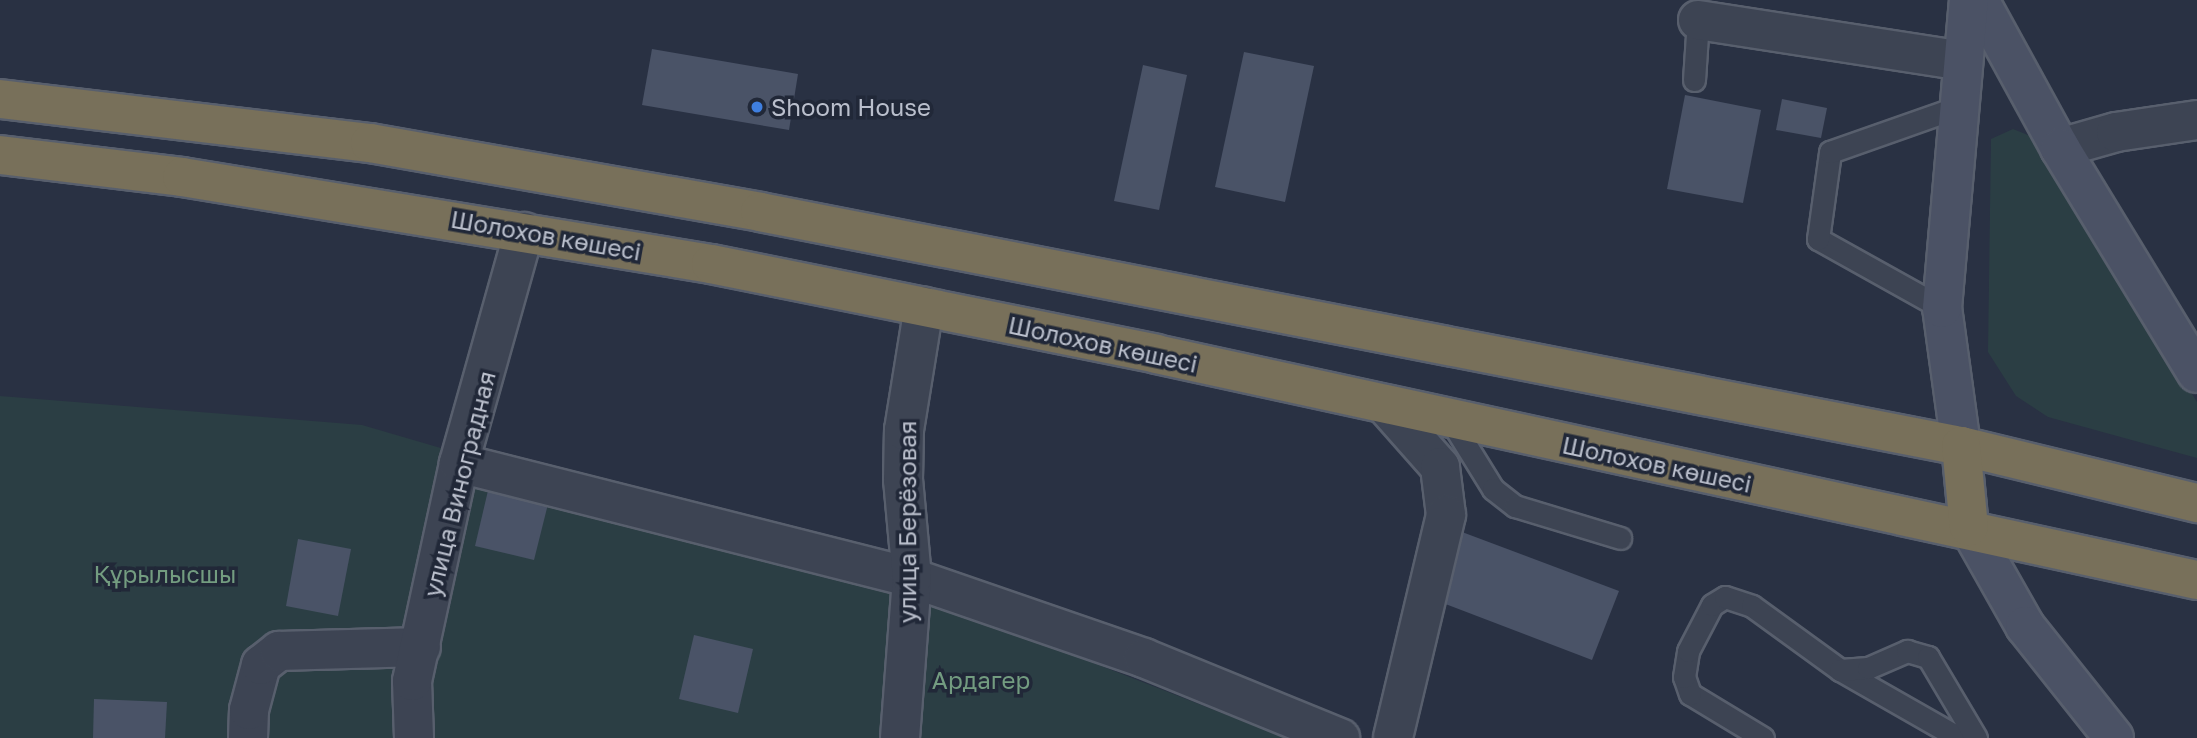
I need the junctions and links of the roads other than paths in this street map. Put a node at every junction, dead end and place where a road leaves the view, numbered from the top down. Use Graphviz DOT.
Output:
graph roads {
  1 [pos="1969,0"];
  2 [pos="1979,0"];
  3 [pos="1698,20"];
  4 [pos="1962,61"];
  5 [pos="1694,80"];
  6 [pos="0,99"];
  7 [pos="1958,107"];
  8 [pos="2197,120"];
  9 [pos="2060,148"];
  10 [pos="0,155"];
  11 [pos="524,232"];
  12 [pos="923,307"];
  13 [pos="1942,308"];
  14 [pos="2197,373"];
  15 [pos="1387,407"];
  16 [pos="1451,421"];
  17 [pos="1961,446"];
  18 [pos="459,463"];
  19 [pos="2197,503"];
  20 [pos="1969,527"];
  21 [pos="1620,538"];
  22 [pos="912,578"];
  23 [pos="2197,580"];
  24 [pos="421,647"];
  25 [pos="1840,670"];
  26 [pos="248,738"];
  27 [pos="414,738"];
  28 [pos="900,738"];
  29 [pos="1340,738"];
  30 [pos="1393,738"];
  31 [pos="1763,738"];
  32 [pos="1959,738"];
  33 [pos="1976,738"];
  34 [pos="2114,738"];
  1 -- 4 [label="street"];
  2 -- 9 [label="street"];
  3 -- 4 [label="street"];
  3 -- 5 [label="lane"];
  4 -- 7 [label="street"];
  6 -- 17 [label="highway"];
  7 -- 13 [label="street"];
  7 -- 13 [label="lane"];
  8 -- 9 [label="street"];
  9 -- 14 [label="street"];
  10 -- 11 [label="highway, Шолохов көшесі"];
  11 -- 12 [label="highway, Шолохов көшесі"];
  11 -- 18 [label="street, улица Виноградная"];
  12 -- 15 [label="highway, Шолохов көшесі"];
  12 -- 22 [label="street, улица Берёзовая"];
  13 -- 17 [label="street"];
  15 -- 16 [label="highway, Шолохов көшесі"];
  15 -- 30 [label="street"];
  16 -- 20 [label="highway, Шолохов көшесі"];
  16 -- 21 [label="lane"];
  17 -- 19 [label="highway"];
  17 -- 20 [label="highway"];
  18 -- 22 [label="street"];
  18 -- 24 [label="street, улица Виноградная"];
  20 -- 23 [label="highway, Шолохов көшесі"];
  20 -- 34 [label="street"];
  22 -- 28 [label="street, улица Берёзовая"];
  22 -- 29 [label="street"];
  24 -- 26 [label="street"];
  24 -- 27 [label="street, улица Виноградная"];
  25 -- 31 [label="lane"];
  25 -- 32 [label="lane"];
  25 -- 33 [label="lane"];
}
